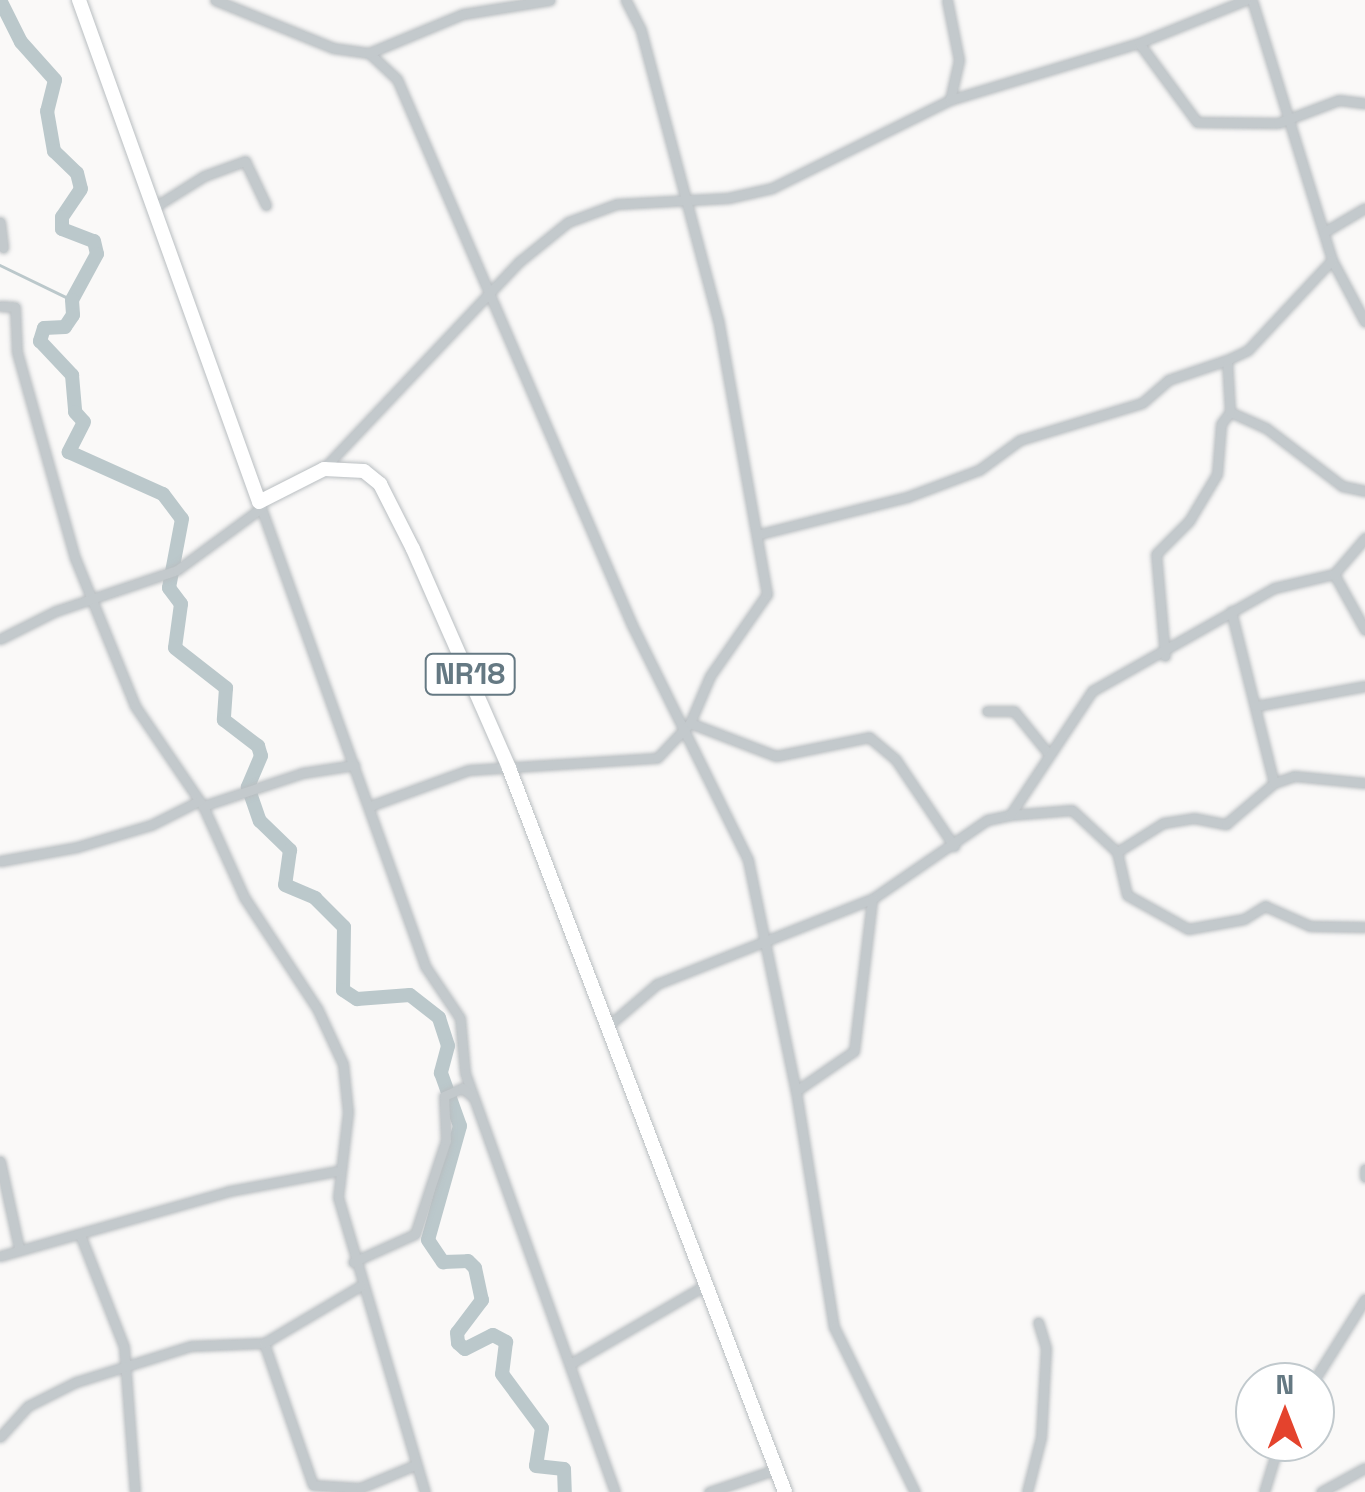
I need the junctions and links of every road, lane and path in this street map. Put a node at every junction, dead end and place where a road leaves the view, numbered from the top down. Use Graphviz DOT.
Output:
graph roads {
  1 [pos="80,0"];
  2 [pos="214,0"];
  3 [pos="550,0"];
  4 [pos="626,0"];
  5 [pos="947,0"];
  6 [pos="1249,0"];
  7 [pos="1139,43"];
  8 [pos="369,53"];
  9 [pos="950,100"];
  10 [pos="1365,103"];
  11 [pos="1292,119"];
  12 [pos="685,200"];
  13 [pos="266,205"];
  14 [pos="153,208"];
  15 [pos="1365,208"];
  16 [pos="0,222"];
  17 [pos="1326,231"];
  18 [pos="3,248"];
  19 [pos="1332,260"];
  20 [pos="489,298"];
  21 [pos="0,306"];
  22 [pos="1365,322"];
  23 [pos="1227,360"];
  24 [pos="1230,412"];
  25 [pos="324,469"];
  26 [pos="1365,491"];
  27 [pos="260,505"];
  28 [pos="760,534"];
  29 [pos="1365,538"];
  30 [pos="1334,574"];
  31 [pos="89,603"];
  32 [pos="1231,610"];
  33 [pos="1365,630"];
  34 [pos="0,639"];
  35 [pos="1164,656"];
  36 [pos="1365,686"];
  37 [pos="1256,706"];
  38 [pos="987,711"];
  39 [pos="688,726"];
  40 [pos="1048,753"];
  41 [pos="354,765"];
  42 [pos="510,768"];
  43 [pos="1274,783"];
  44 [pos="1365,783"];
  45 [pos="200,804"];
  46 [pos="370,806"];
  47 [pos="1010,815"];
  48 [pos="954,846"];
  49 [pos="1117,852"];
  50 [pos="0,861"];
  51 [pos="872,900"];
  52 [pos="1365,926"];
  53 [pos="768,941"];
  54 [pos="608,1026"];
  55 [pos="796,1092"];
  56 [pos="474,1098"];
  57 [pos="0,1161"];
  58 [pos="1365,1168"];
  59 [pos="336,1171"];
  60 [pos="1365,1178"];
  61 [pos="81,1237"];
  62 [pos="20,1248"];
  63 [pos="0,1256"];
  64 [pos="353,1262"];
  65 [pos="706,1285"];
  66 [pos="360,1286"];
  67 [pos="1365,1300"];
  68 [pos="1038,1322"];
  69 [pos="264,1343"];
  70 [pos="1326,1362"];
  71 [pos="570,1364"];
  72 [pos="124,1365"];
  73 [pos="0,1438"];
  74 [pos="1278,1462"];
  75 [pos="415,1465"];
  76 [pos="1365,1468"];
  77 [pos="776,1469"];
  78 [pos="135,1492"];
  79 [pos="425,1492"];
  80 [pos="615,1492"];
  81 [pos="708,1492"];
  82 [pos="786,1492"];
  83 [pos="915,1492"];
  84 [pos="1027,1492"];
  85 [pos="1264,1492"];
  86 [pos="1321,1492"];
  1 -- 14 [label="main road"];
  2 -- 8 [label="street"];
  3 -- 8 [label="street"];
  4 -- 12 [label="street"];
  5 -- 9 [label="street"];
  6 -- 7 [label="street"];
  6 -- 11 [label="street"];
  7 -- 9 [label="street"];
  7 -- 11 [label="street"];
  8 -- 20 [label="street"];
  9 -- 12 [label="street"];
  10 -- 11 [label="street"];
  11 -- 17 [label="street"];
  12 -- 20 [label="street"];
  12 -- 28 [label="street"];
  13 -- 14 [label="street"];
  14 -- 27 [label="main road"];
  15 -- 17 [label="street"];
  16 -- 18 [label="street"];
  17 -- 19 [label="street"];
  19 -- 22 [label="street"];
  19 -- 23 [label="street"];
  20 -- 25 [label="street"];
  20 -- 39 [label="street"];
  21 -- 31 [label="street"];
  23 -- 24 [label="street"];
  23 -- 28 [label="street"];
  24 -- 26 [label="street"];
  24 -- 35 [label="street"];
  25 -- 27 [label="main road"];
  25 -- 42 [label="main road, NR18"];
  27 -- 31 [label="street"];
  27 -- 41 [label="street"];
  28 -- 39 [label="street"];
  29 -- 30 [label="street"];
  30 -- 32 [label="street"];
  30 -- 33 [label="street"];
  31 -- 34 [label="street"];
  31 -- 45 [label="street"];
  32 -- 35 [label="street"];
  32 -- 37 [label="street"];
  35 -- 40 [label="street"];
  36 -- 37 [label="street"];
  37 -- 43 [label="street"];
  38 -- 40 [label="street"];
  39 -- 42 [label="street"];
  39 -- 48 [label="street"];
  39 -- 53 [label="street"];
  40 -- 47 [label="street"];
  41 -- 45 [label="street"];
  41 -- 46 [label="street"];
  42 -- 46 [label="street"];
  42 -- 54 [label="main road, NR18"];
  43 -- 44 [label="street"];
  43 -- 49 [label="street"];
  45 -- 50 [label="street"];
  45 -- 59 [label="street"];
  46 -- 56 [label="street"];
  47 -- 48 [label="street"];
  47 -- 49 [label="street"];
  48 -- 51 [label="street"];
  49 -- 52 [label="street"];
  51 -- 53 [label="street"];
  51 -- 55 [label="street"];
  53 -- 54 [label="street"];
  53 -- 55 [label="street"];
  54 -- 65 [label="main road, NR18"];
  55 -- 83 [label="street"];
  56 -- 64 [label="street"];
  56 -- 71 [label="street"];
  57 -- 62 [label="street"];
  58 -- 60 [label="street"];
  59 -- 61 [label="street"];
  59 -- 64 [label="street"];
  61 -- 62 [label="street"];
  61 -- 72 [label="street"];
  62 -- 63 [label="street"];
  64 -- 66 [label="street"];
  65 -- 71 [label="street"];
  65 -- 77 [label="main road, NR18"];
  66 -- 69 [label="street"];
  66 -- 75 [label="street"];
  67 -- 70 [label="street"];
  68 -- 84 [label="street"];
  69 -- 72 [label="street"];
  69 -- 75 [label="street"];
  71 -- 80 [label="street"];
  72 -- 73 [label="street"];
  72 -- 78 [label="street"];
  74 -- 85 [label="street"];
  75 -- 79 [label="street"];
  76 -- 86 [label="street"];
  77 -- 81 [label="street"];
  77 -- 82 [label="main road, NR18"];
}
